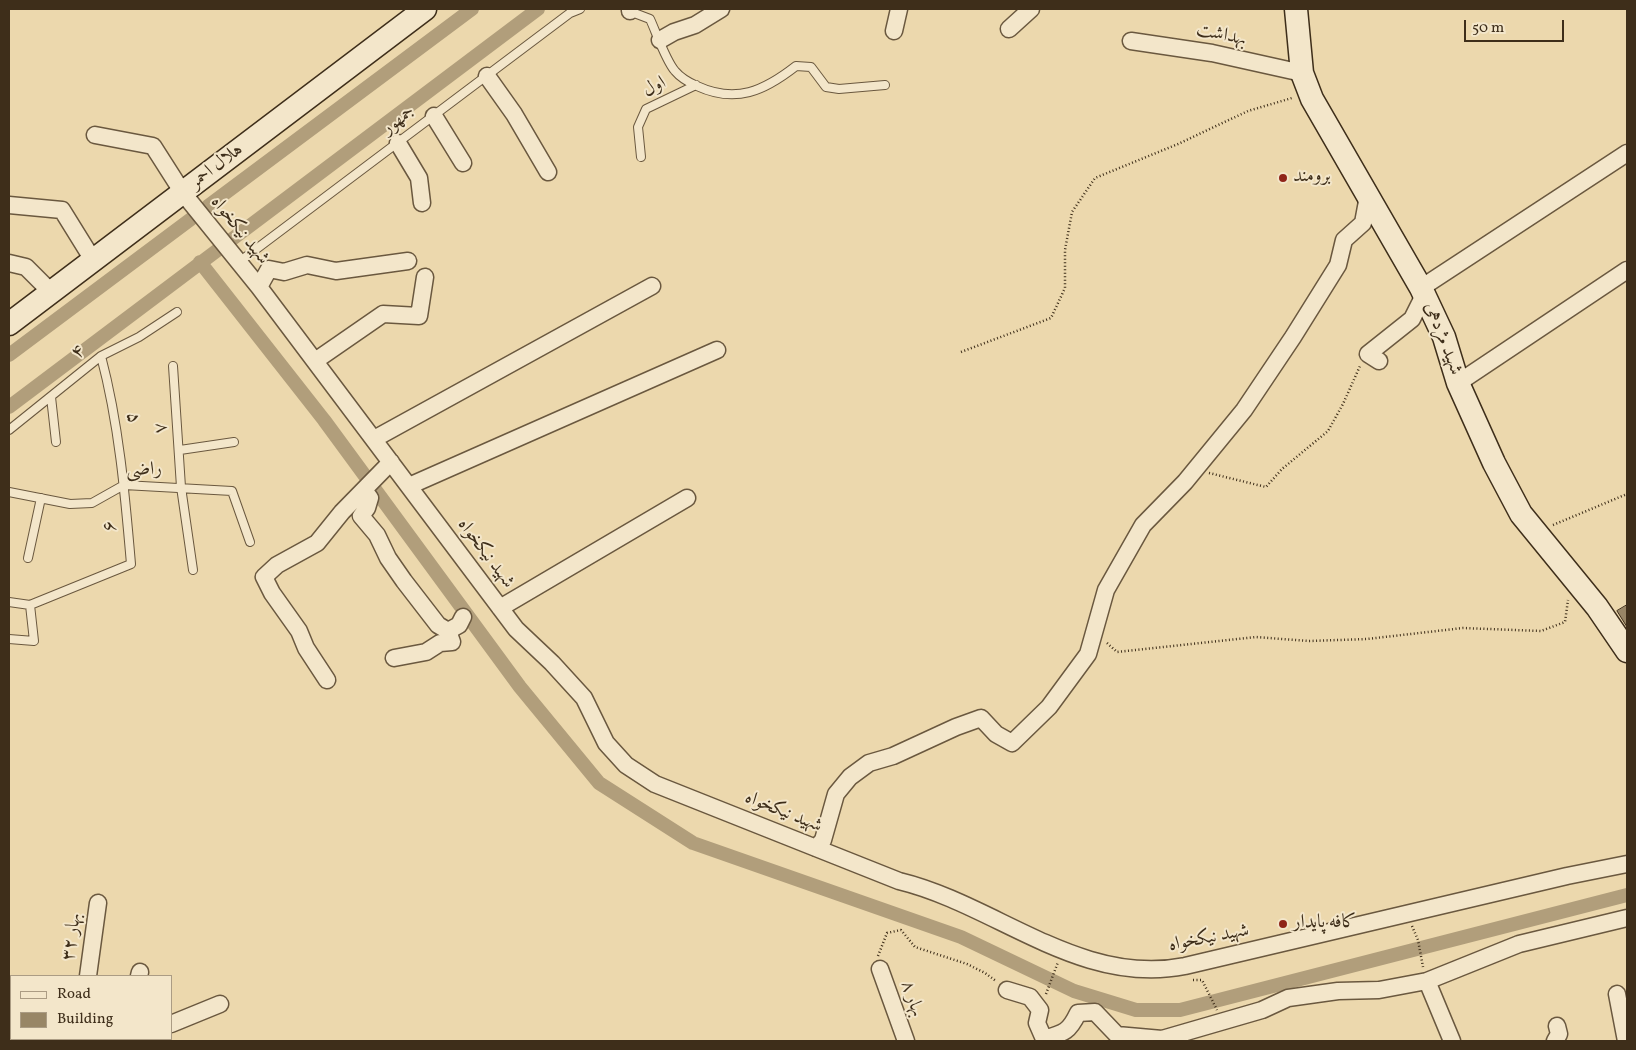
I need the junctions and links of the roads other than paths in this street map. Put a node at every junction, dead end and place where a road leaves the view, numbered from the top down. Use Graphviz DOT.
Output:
graph roads {
  1 [pos="425,9"];
  2 [pos="580,9"];
  3 [pos="721,9"];
  4 [pos="899,9"];
  5 [pos="1031,9"];
  6 [pos="1296,9"];
  7 [pos="627,10"];
  8 [pos="1009,29"];
  9 [pos="894,32"];
  10 [pos="660,40"];
  11 [pos="1130,41"];
  12 [pos="487,76"];
  13 [pos="1305,81"];
  14 [pos="696,85"];
  15 [pos="885,85"];
  16 [pos="434,116"];
  17 [pos="95,135"];
  18 [pos="398,143"];
  19 [pos="1627,153"];
  20 [pos="641,157"];
  21 [pos="462,163"];
  22 [pos="548,172"];
  23 [pos="183,193"];
  24 [pos="1368,196"];
  25 [pos="422,203"];
  26 [pos="9,205"];
  27 [pos="93,260"];
  28 [pos="408,261"];
  29 [pos="239,262"];
  30 [pos="9,264"];
  31 [pos="1627,270"];
  32 [pos="426,277"];
  33 [pos="652,286"];
  34 [pos="258,287"];
  35 [pos="51,292"];
  36 [pos="1423,292"];
  37 [pos="177,312"];
  38 [pos="9,324"];
  39 [pos="717,350"];
  40 [pos="101,356"];
  41 [pos="1374,358"];
  42 [pos="315,361"];
  43 [pos="173,366"];
  44 [pos="1458,383"];
  45 [pos="51,396"];
  46 [pos="9,430"];
  47 [pos="374,440"];
  48 [pos="56,442"];
  49 [pos="234,442"];
  50 [pos="180,450"];
  51 [pos="391,462"];
  52 [pos="124,485"];
  53 [pos="368,485"];
  54 [pos="409,486"];
  55 [pos="181,487"];
  56 [pos="9,492"];
  57 [pos="41,498"];
  58 [pos="686,498"];
  59 [pos="250,542"];
  60 [pos="28,558"];
  61 [pos="193,570"];
  62 [pos="9,602"];
  63 [pos="30,604"];
  64 [pos="500,608"];
  65 [pos="463,617"];
  66 [pos="448,631"];
  67 [pos="9,639"];
  68 [pos="1627,652"];
  69 [pos="394,658"];
  70 [pos="327,680"];
  71 [pos="816,848"];
  72 [pos="1627,864"];
  73 [pos="98,903"];
  74 [pos="1627,918"];
  75 [pos="880,969"];
  76 [pos="88,975"];
  77 [pos="1427,981"];
  78 [pos="1007,990"];
  79 [pos="1617,994"];
  80 [pos="220,1004"];
  81 [pos="172,1024"];
  82 [pos="1115,1038"];
  83 [pos="906,1041"];
  84 [pos="1452,1041"];
  85 [pos="1626,1041"];
  1 -- 23 [label="main road, هلال احمر"];
  2 -- 12 [label="lane, جمهور"];
  3 -- 10 [label="street"];
  4 -- 9 [label="street"];
  5 -- 8 [label="street"];
  6 -- 13 [label="main road, شهید مژدهی"];
  7 -- 10 [label="lane"];
  10 -- 14 [label="lane"];
  11 -- 13 [label="street, بهداشت"];
  12 -- 16 [label="lane, جمهور"];
  12 -- 22 [label="street"];
  13 -- 24 [label="main road, شهید مژدهی"];
  14 -- 15 [label="lane"];
  14 -- 20 [label="lane, اول"];
  16 -- 18 [label="lane, جمهور"];
  16 -- 21 [label="street"];
  17 -- 23 [label="street, شهید نیکخواه"];
  18 -- 25 [label="street"];
  18 -- 29 [label="lane, جمهور"];
  19 -- 36 [label="street"];
  23 -- 27 [label="main road, هلال احمر"];
  23 -- 29 [label="street, شهید نیکخواه"];
  24 -- 36 [label="main road, شهید مژدهی"];
  24 -- 71 [label="street"];
  26 -- 27 [label="street"];
  27 -- 35 [label="main road, هلال احمر"];
  28 -- 34 [label="street"];
  29 -- 34 [label="street, شهید نیکخواه"];
  30 -- 35 [label="street"];
  31 -- 44 [label="street"];
  32 -- 42 [label="street"];
  33 -- 47 [label="street"];
  34 -- 42 [label="street, شهید نیکخواه"];
  35 -- 38 [label="main road, هلال احمر"];
  36 -- 41 [label="street"];
  36 -- 44 [label="main road, شهید مژدهی"];
  37 -- 40 [label="lane, ۴"];
  39 -- 54 [label="street"];
  40 -- 45 [label="lane, ۴"];
  40 -- 52 [label="lane, ۵"];
  42 -- 47 [label="street, شهید نیکخواه"];
  43 -- 50 [label="lane, ۷"];
  44 -- 68 [label="main road, شهید مژدهی"];
  45 -- 46 [label="lane, ۴"];
  45 -- 48 [label="lane"];
  47 -- 51 [label="street, شهید نیکخواه"];
  49 -- 50 [label="lane"];
  50 -- 55 [label="lane, ۷"];
  51 -- 53 [label="street"];
  51 -- 54 [label="street, شهید نیکخواه"];
  52 -- 55 [label="lane, راضی"];
  52 -- 57 [label="lane, راضی"];
  52 -- 63 [label="lane, ۶"];
  53 -- 66 [label="street"];
  53 -- 70 [label="street"];
  54 -- 64 [label="street, شهید نیکخواه"];
  55 -- 59 [label="lane, راضی"];
  55 -- 61 [label="lane, ۷"];
  56 -- 57 [label="lane, راضی"];
  57 -- 60 [label="lane"];
  58 -- 64 [label="street"];
  62 -- 63 [label="lane"];
  63 -- 67 [label="lane"];
  64 -- 71 [label="street, شهید نیکخواه"];
  65 -- 66 [label="street"];
  66 -- 69 [label="street"];
  71 -- 72 [label="street, شهید نیکخواه"];
  73 -- 76 [label="street, بهار ۳۲"];
  74 -- 77 [label="street"];
  75 -- 83 [label="street, بهار ۸"];
  77 -- 82 [label="street"];
  77 -- 84 [label="street"];
  78 -- 82 [label="street"];
  79 -- 85 [label="street"];
  80 -- 81 [label="street"];
}
